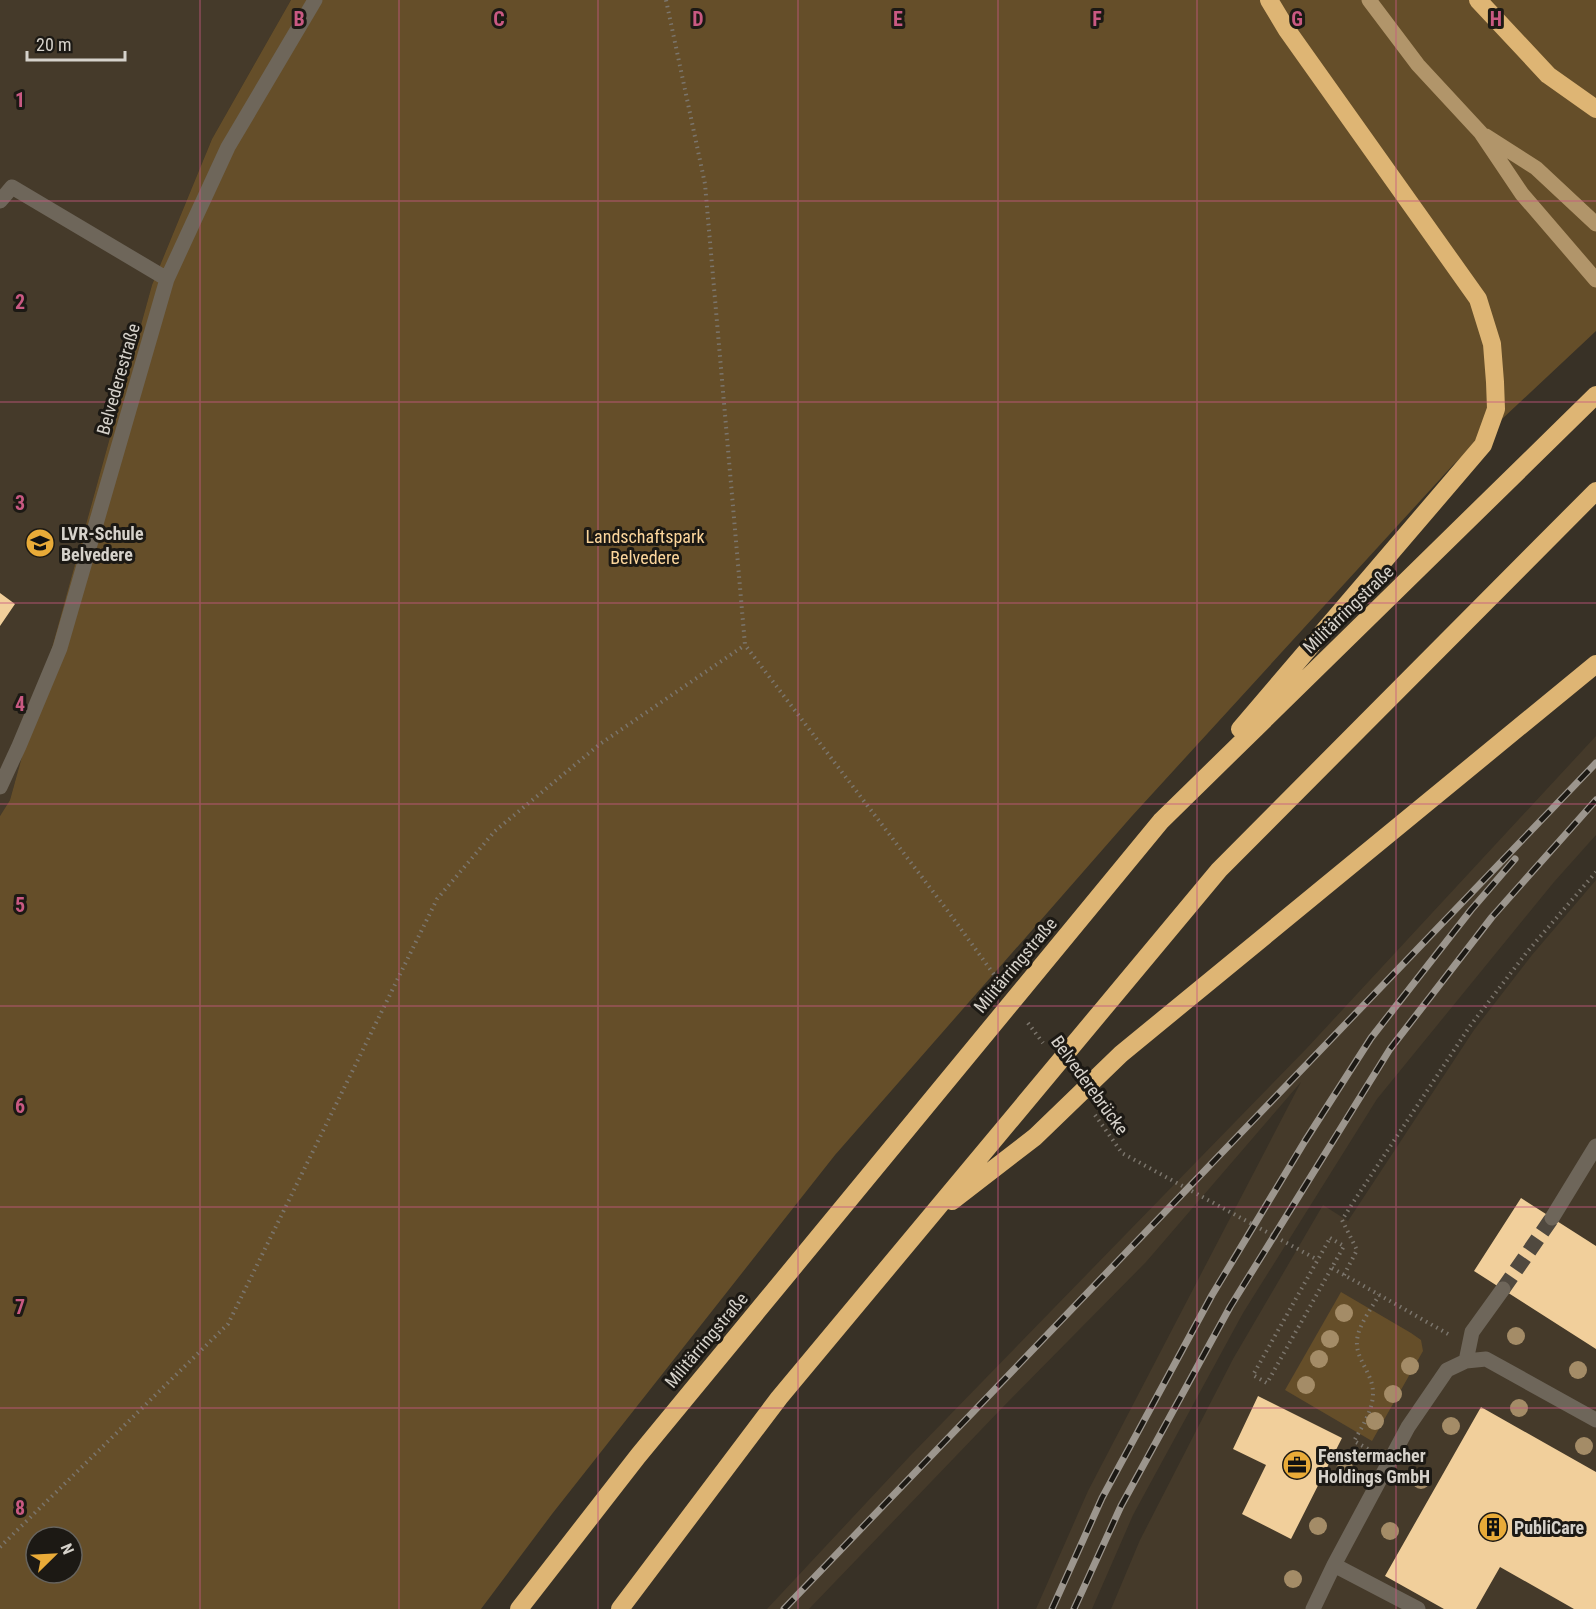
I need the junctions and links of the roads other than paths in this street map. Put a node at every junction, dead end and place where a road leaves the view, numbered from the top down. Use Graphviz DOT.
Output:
graph roads {
  1 [pos="315,0"];
  2 [pos="1269,0"];
  3 [pos="1368,0"];
  4 [pos="1478,0"];
  5 [pos="1596,109"];
  6 [pos="1481,133"];
  7 [pos="6,182"];
  8 [pos="0,201"];
  9 [pos="1596,224"];
  10 [pos="1593,277"];
  11 [pos="167,279"];
  12 [pos="1596,395"];
  13 [pos="1596,491"];
  14 [pos="1596,664"];
  15 [pos="0,787"];
  16 [pos="1161,821"];
  17 [pos="1596,1146"];
  18 [pos="1552,1218"];
  19 [pos="924,1222"];
  20 [pos="1503,1289"];
  21 [pos="1466,1361"];
  22 [pos="1596,1420"];
  23 [pos="1334,1565"];
  24 [pos="519,1609"];
  25 [pos="620,1609"];
  26 [pos="1313,1609"];
  27 [pos="1418,1609"];
  1 -- 11 [label="street, Belvederestraße"];
  2 -- 16 [label="highway"];
  3 -- 6 [label="main road"];
  4 -- 5 [label="highway"];
  6 -- 9 [label="main road"];
  6 -- 10 [label="main road"];
  7 -- 8 [label="street"];
  7 -- 11 [label="street"];
  11 -- 15 [label="street, Belvederestraße"];
  12 -- 16 [label="highway, Militärringstraße"];
  13 -- 19 [label="highway"];
  14 -- 19 [label="highway"];
  16 -- 24 [label="highway, Militärringstraße"];
  17 -- 18 [label="street"];
  19 -- 25 [label="highway"];
  20 -- 21 [label="street"];
  21 -- 22 [label="street"];
  21 -- 23 [label="street"];
  23 -- 26 [label="street"];
  23 -- 27 [label="street"];
}
